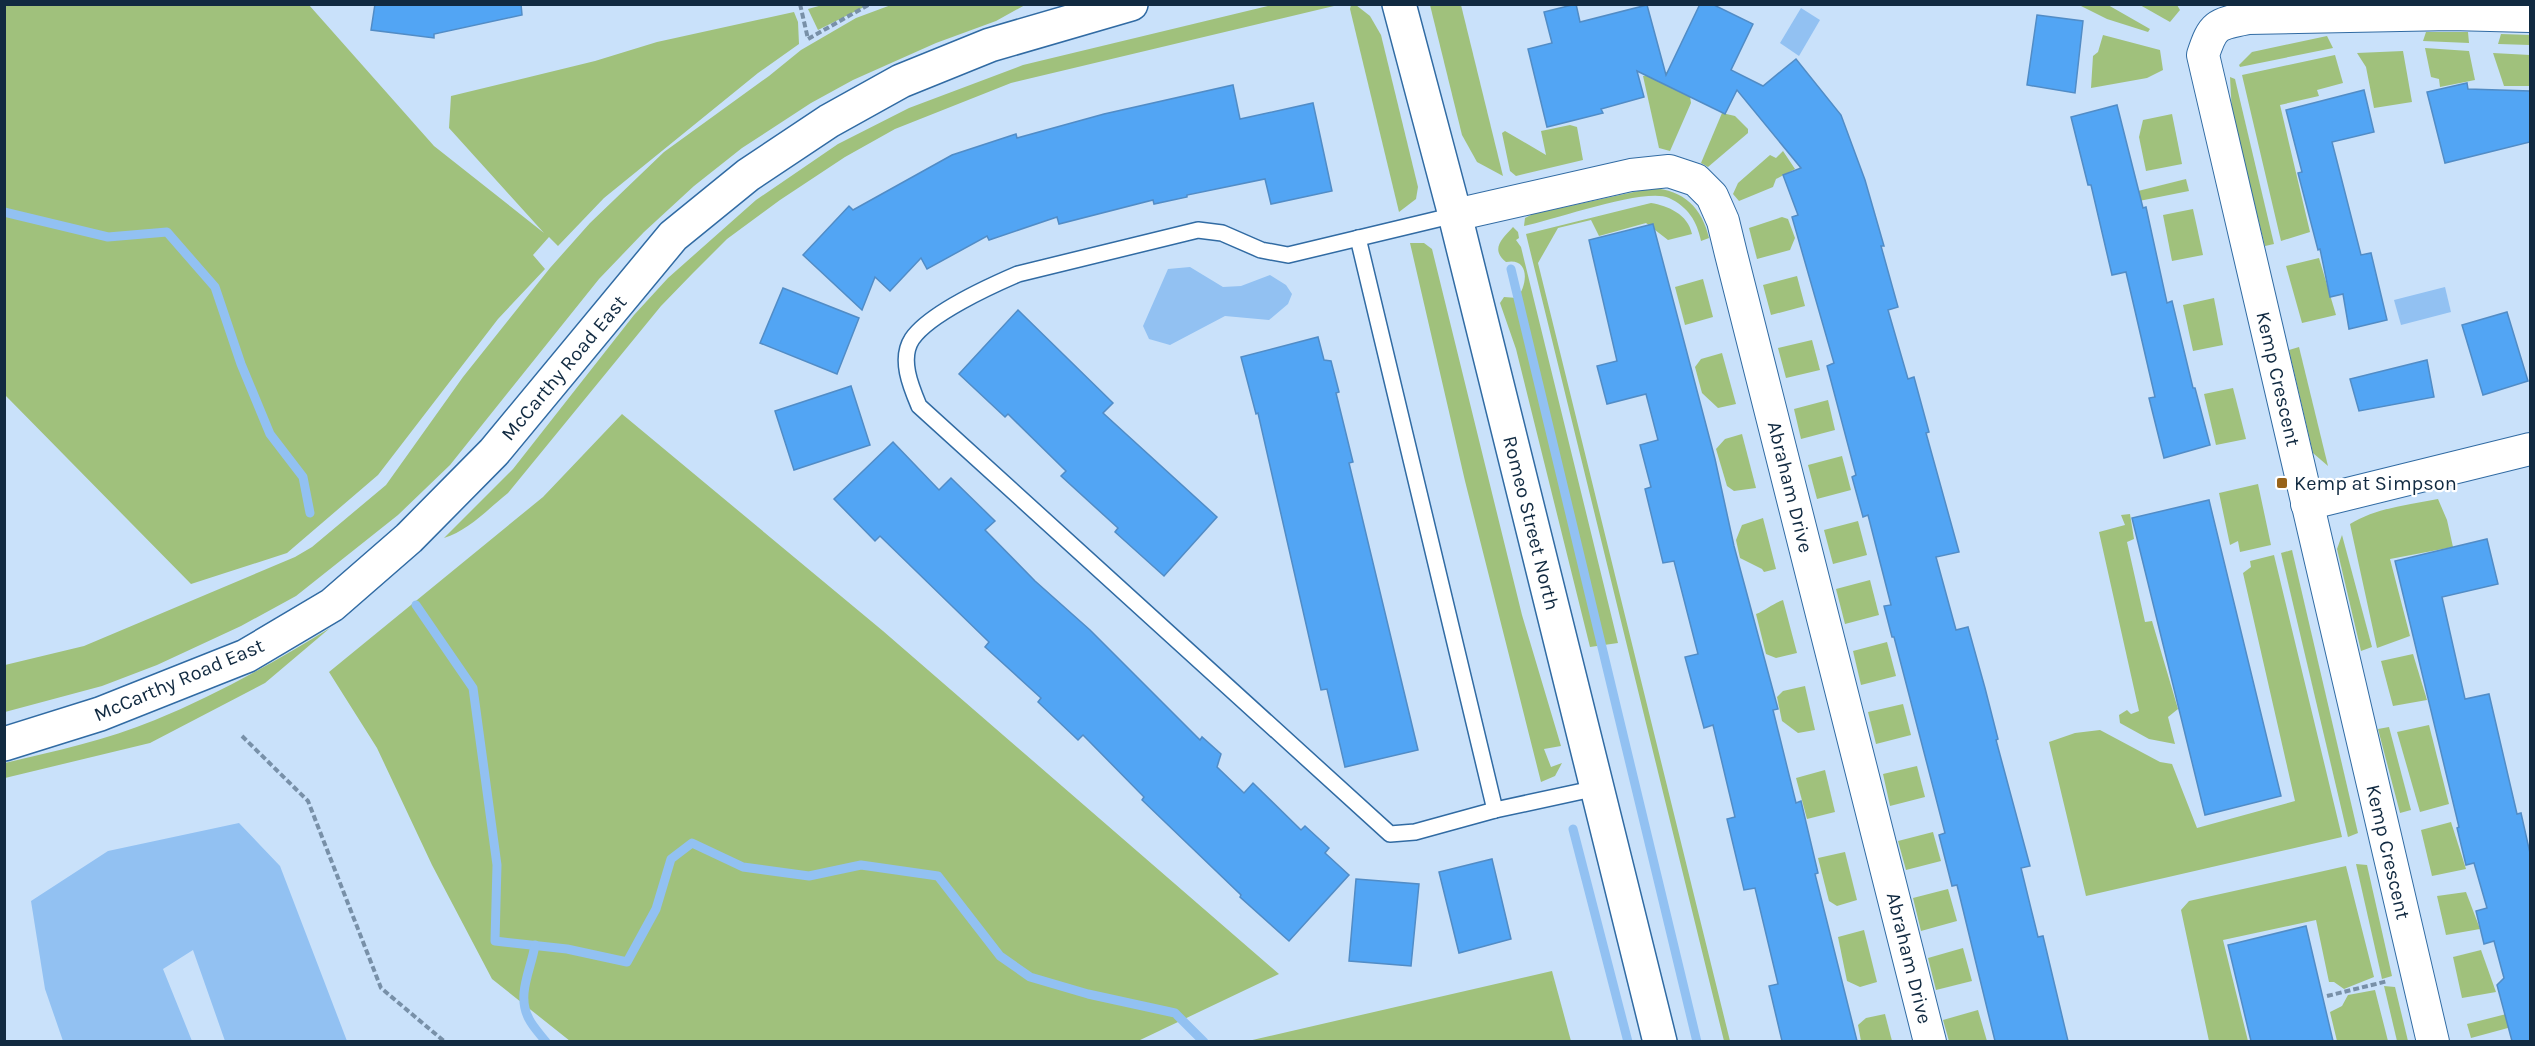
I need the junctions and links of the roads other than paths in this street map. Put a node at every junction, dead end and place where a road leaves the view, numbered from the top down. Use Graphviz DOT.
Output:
graph roads {
  1 [pos="1131,4"];
  2 [pos="1399,4"];
  3 [pos="2530,16"];
  4 [pos="1455,215"];
  5 [pos="1358,238"];
  6 [pos="2530,449"];
  7 [pos="2307,504"];
  8 [pos="4,744"];
  9 [pos="1597,788"];
  10 [pos="1495,810"];
  11 [pos="1660,1041"];
  12 [pos="1930,1041"];
  13 [pos="2433,1041"];
  1 -- 8 [label="street, McCarthy Road East"];
  2 -- 4 [label="street, Romeo Street North"];
  3 -- 7 [label="street, Kemp Crescent"];
  4 -- 5 [label="lane"];
  4 -- 9 [label="street, Romeo Street North"];
  4 -- 12 [label="street, Abraham Drive"];
  5 -- 10 [label="lane"];
  5 -- 10 [label="lane"];
  6 -- 7 [label="street"];
  7 -- 13 [label="street, Kemp Crescent"];
  9 -- 10 [label="lane"];
  9 -- 11 [label="street, Romeo Street North"];
}
